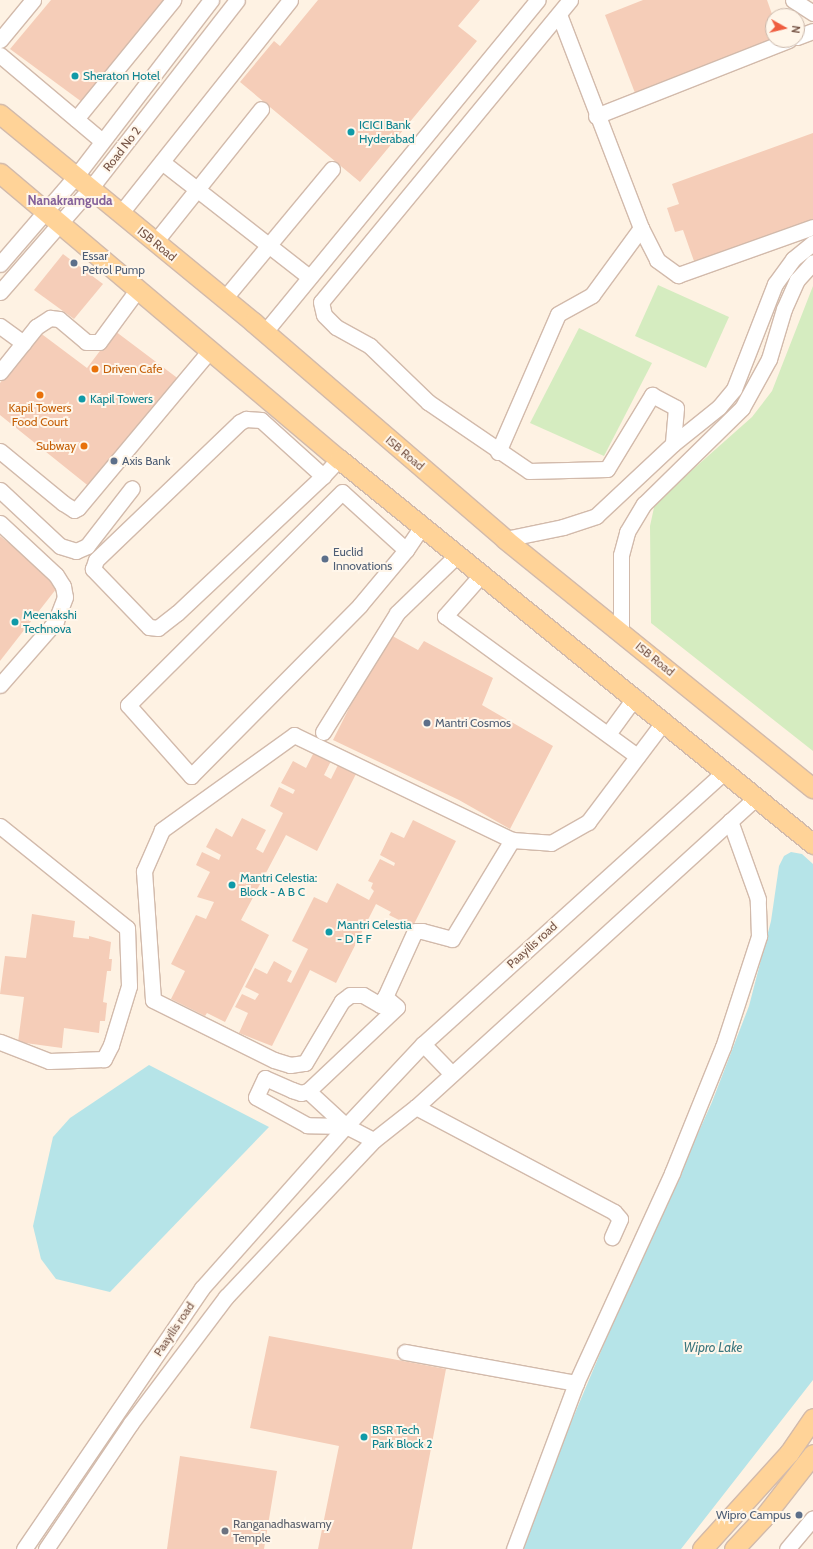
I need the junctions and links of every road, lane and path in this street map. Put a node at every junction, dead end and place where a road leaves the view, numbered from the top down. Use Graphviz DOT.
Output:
graph roads {
  1 [pos="33,0"];
  2 [pos="173,0"];
  3 [pos="211,0"];
  4 [pos="238,0"];
  5 [pos="290,0"];
  6 [pos="538,0"];
  7 [pos="570,0"];
  8 [pos="793,0"];
  9 [pos="813,13"];
  10 [pos="559,14"];
  11 [pos="0,40"];
  12 [pos="769,48"];
  13 [pos="0,55"];
  14 [pos="261,109"];
  15 [pos="0,114"];
  16 [pos="596,116"];
  17 [pos="76,119"];
  18 [pos="102,141"];
  19 [pos="162,162"];
  20 [pos="332,169"];
  21 [pos="0,173"];
  22 [pos="76,176"];
  23 [pos="90,189"];
  24 [pos="197,189"];
  25 [pos="44,210"];
  26 [pos="120,214"];
  27 [pos="58,224"];
  28 [pos="813,227"];
  29 [pos="641,228"];
  30 [pos="155,242"];
  31 [pos="813,243"];
  32 [pos="269,245"];
  33 [pos="813,262"];
  34 [pos="0,264"];
  35 [pos="309,277"];
  36 [pos="138,289"];
  37 [pos="0,292"];
  38 [pos="224,299"];
  39 [pos="0,326"];
  40 [pos="264,333"];
  41 [pos="23,343"];
  42 [pos="210,349"];
  43 [pos="0,372"];
  44 [pos="315,438"];
  45 [pos="673,444"];
  46 [pos="0,451"];
  47 [pos="498,452"];
  48 [pos="300,453"];
  49 [pos="339,459"];
  50 [pos="323,476"];
  51 [pos="132,488"];
  52 [pos="0,490"];
  53 [pos="0,523"];
  54 [pos="423,525"];
  55 [pos="505,539"];
  56 [pos="406,550"];
  57 [pos="458,554"];
  58 [pos="482,574"];
  59 [pos="621,631"];
  60 [pos="0,685"];
  61 [pos="635,697"];
  62 [pos="664,721"];
  63 [pos="323,732"];
  64 [pos="608,734"];
  65 [pos="637,756"];
  66 [pos="724,772"];
  67 [pos="813,788"];
  68 [pos="755,799"];
  69 [pos="730,821"];
  70 [pos="0,826"];
  71 [pos="512,840"];
  72 [pos="813,844"];
  73 [pos="385,997"];
  74 [pos="0,1042"];
  75 [pos="424,1044"];
  76 [pos="451,1073"];
  77 [pos="308,1091"];
  78 [pos="416,1108"];
  79 [pos="346,1126"];
  80 [pos="374,1140"];
  81 [pos="612,1237"];
  82 [pos="405,1352"];
  83 [pos="576,1383"];
  84 [pos="813,1418"];
  85 [pos="813,1454"];
  86 [pos="813,1518"];
  87 [pos="24,1549"];
  88 [pos="46,1549"];
  89 [pos="514,1549"];
  90 [pos="702,1549"];
  91 [pos="734,1549"];
  92 [pos="787,1549"];
  1 -- 11 [label="street"];
  2 -- 17 [label="street"];
  3 -- 18 [label="street, Road No 2"];
  4 -- 23 [label="street, Road No 2"];
  5 -- 19 [label="street"];
  6 -- 35 [label="street"];
  7 -- 10 [label="street"];
  8 -- 9 [label="street"];
  10 -- 16 [label="street"];
  10 -- 47 [label="street"];
  12 -- 16 [label="street"];
  13 -- 17 [label="street"];
  14 -- 24 [label="street"];
  15 -- 22 [label="main road, ISB Road"];
  16 -- 29 [label="street"];
  17 -- 18 [label="street"];
  18 -- 22 [label="street, Road No 2"];
  19 -- 24 [label="street"];
  19 -- 26 [label="street"];
  20 -- 32 [label="street"];
  21 -- 25 [label="main road"];
  22 -- 23 [label="main road, ISB Road"];
  22 -- 25 [label="street, Road No 2"];
  23 -- 26 [label="main road, ISB Road"];
  23 -- 27 [label="street, Road No 2"];
  24 -- 30 [label="street"];
  24 -- 32 [label="street"];
  25 -- 27 [label="main road"];
  25 -- 34 [label="street, Road No 2"];
  26 -- 30 [label="main road, ISB Road"];
  27 -- 36 [label="main road"];
  27 -- 37 [label="street, Road No 2"];
  28 -- 29 [label="street"];
  29 -- 47 [label="street"];
  30 -- 38 [label="main road, ISB Road"];
  31 -- 45 [label="street"];
  32 -- 35 [label="street"];
  32 -- 38 [label="street"];
  33 -- 59 [label="street"];
  35 -- 40 [label="street"];
  36 -- 41 [label="street"];
  36 -- 42 [label="main road"];
  38 -- 40 [label="main road, ISB Road"];
  39 -- 41 [label="street"];
  40 -- 55 [label="main road, ISB Road"];
  41 -- 43 [label="street"];
  42 -- 44 [label="main road"];
  42 -- 46 [label="street"];
  44 -- 48 [label="street"];
  44 -- 49 [label="main road"];
  45 -- 47 [label="street"];
  45 -- 55 [label="street"];
  48 -- 50 [label="street"];
  48 -- 50 [label="street"];
  49 -- 50 [label="street"];
  49 -- 54 [label="main road"];
  51 -- 52 [label="street"];
  53 -- 60 [label="street"];
  54 -- 56 [label="street"];
  54 -- 57 [label="main road"];
  55 -- 59 [label="main road, ISB Road"];
  56 -- 56 [label="street"];
  57 -- 58 [label="main road"];
  57 -- 63 [label="street"];
  58 -- 61 [label="main road"];
  58 -- 64 [label="street"];
  59 -- 67 [label="main road, ISB Road"];
  61 -- 62 [label="main road"];
  61 -- 64 [label="street"];
  62 -- 65 [label="street"];
  62 -- 66 [label="main road"];
  64 -- 65 [label="street"];
  65 -- 71 [label="street"];
  66 -- 68 [label="main road"];
  66 -- 75 [label="street, Paayilis road"];
  68 -- 69 [label="street, Paayilis road"];
  68 -- 72 [label="main road"];
  69 -- 76 [label="street, Paayilis road"];
  69 -- 83 [label="street"];
  70 -- 74 [label="street"];
  71 -- 73 [label="street"];
  71 -- 73 [label="street"];
  73 -- 77 [label="street"];
  75 -- 76 [label="street"];
  75 -- 79 [label="street, Paayilis road"];
  76 -- 78 [label="street, Paayilis road"];
  77 -- 79 [label="street"];
  77 -- 79 [label="street"];
  78 -- 80 [label="street, Paayilis road"];
  78 -- 81 [label="street"];
  79 -- 80 [label="street"];
  79 -- 87 [label="street, Paayilis road"];
  80 -- 88 [label="street, Paayilis road"];
  82 -- 83 [label="street"];
  83 -- 89 [label="street"];
  84 -- 90 [label="main road"];
  85 -- 91 [label="main road"];
  86 -- 92 [label="street"];
}
